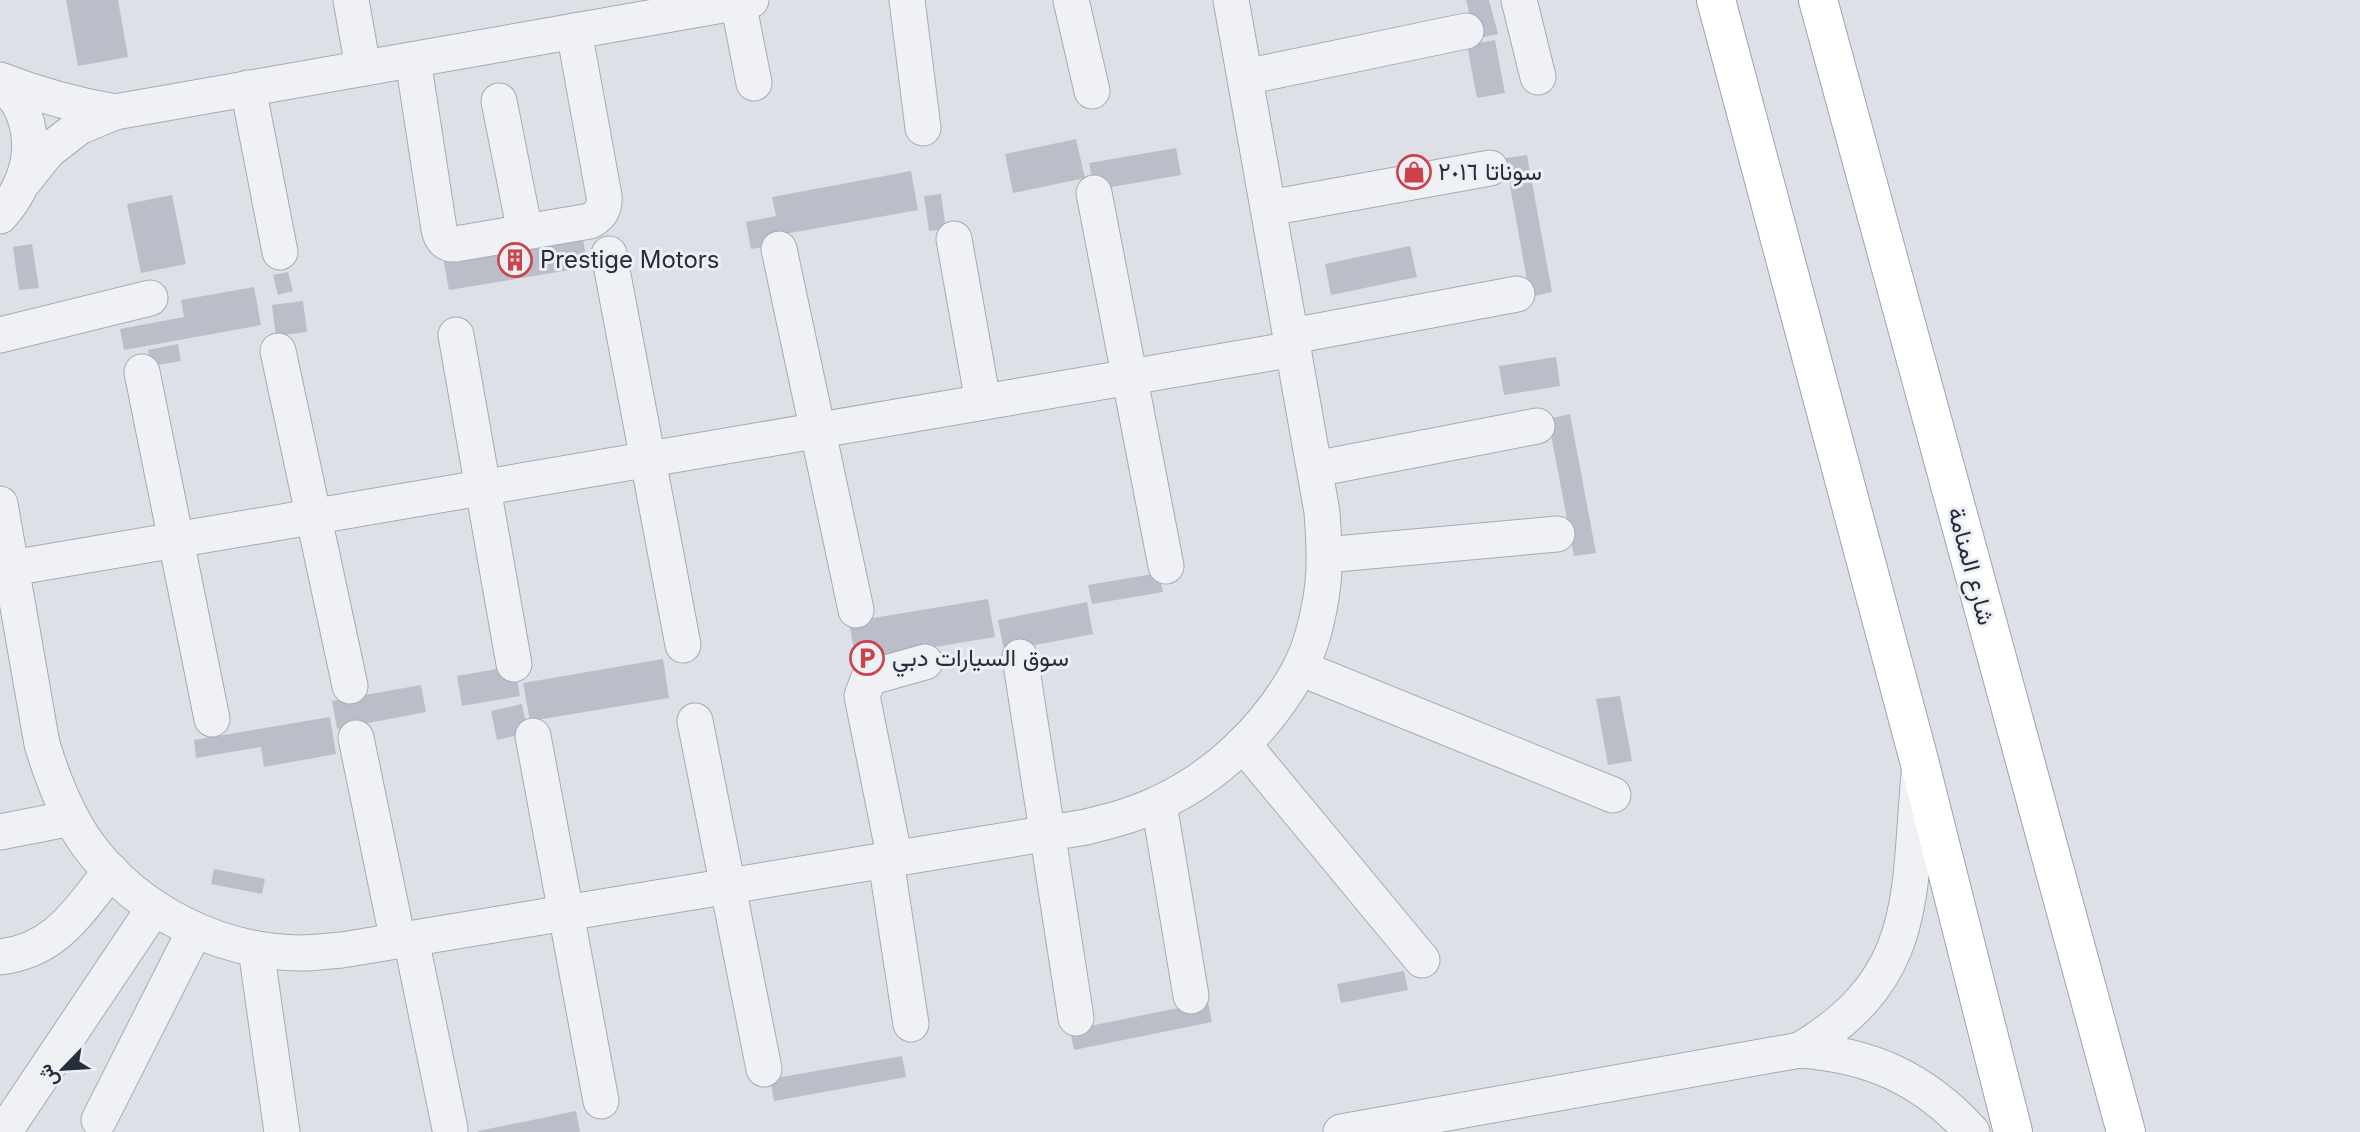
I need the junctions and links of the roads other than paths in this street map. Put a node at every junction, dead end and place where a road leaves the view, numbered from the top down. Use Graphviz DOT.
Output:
graph roads {
  1 [pos="351,0"];
  2 [pos="907,0"];
  3 [pos="1071,0"];
  4 [pos="1231,0"];
  5 [pos="1519,0"];
  6 [pos="1716,0"];
  7 [pos="1818,0"];
  8 [pos="744,1"];
  9 [pos="574,31"];
  10 [pos="1466,32"];
  11 [pos="412,60"];
  12 [pos="363,68"];
  13 [pos="1245,77"];
  14 [pos="1538,77"];
  15 [pos="0,80"];
  16 [pos="754,83"];
  17 [pos="248,88"];
  18 [pos="1092,91"];
  19 [pos="499,101"];
  20 [pos="115,112"];
  21 [pos="923,128"];
  22 [pos="1490,168"];
  23 [pos="24,181"];
  24 [pos="1094,193"];
  25 [pos="1269,208"];
  26 [pos="0,216"];
  27 [pos="525,232"];
  28 [pos="954,239"];
  29 [pos="779,249"];
  30 [pos="280,252"];
  31 [pos="609,254"];
  32 [pos="1517,294"];
  33 [pos="150,298"];
  34 [pos="0,335"];
  35 [pos="456,335"];
  36 [pos="1293,342"];
  37 [pos="278,351"];
  38 [pos="142,372"];
  39 [pos="1130,377"];
  40 [pos="983,402"];
  41 [pos="1537,426"];
  42 [pos="818,431"];
  43 [pos="649,460"];
  44 [pos="1315,469"];
  45 [pos="483,488"];
  46 [pos="0,503"];
  47 [pos="314,518"];
  48 [pos="1557,534"];
  49 [pos="176,541"];
  50 [pos="1325,555"];
  51 [pos="1166,566"];
  52 [pos="12,568"];
  53 [pos="856,610"];
  54 [pos="683,645"];
  55 [pos="1020,657"];
  56 [pos="925,662"];
  57 [pos="14,664"];
  58 [pos="514,664"];
  59 [pos="1300,668"];
  60 [pos="350,686"];
  61 [pos="212,719"];
  62 [pos="695,721"];
  63 [pos="533,736"];
  64 [pos="356,738"];
  65 [pos="1243,744"];
  66 [pos="1920,764"];
  67 [pos="1613,794"];
  68 [pos="1159,803"];
  69 [pos="71,818"];
  70 [pos="0,832"];
  71 [pos="1048,833"];
  72 [pos="890,860"];
  73 [pos="111,870"];
  74 [pos="728,887"];
  75 [pos="154,908"];
  76 [pos="567,914"];
  77 [pos="195,930"];
  78 [pos="404,940"];
  79 [pos="256,949"];
  80 [pos="0,957"];
  81 [pos="1422,960"];
  82 [pos="1191,996"];
  83 [pos="1076,1018"];
  84 [pos="911,1024"];
  85 [pos="1800,1050"];
  86 [pos="764,1069"];
  87 [pos="601,1101"];
  88 [pos="99,1120"];
  89 [pos="450,1129"];
  90 [pos="4,1132"];
  91 [pos="282,1132"];
  92 [pos="1341,1132"];
  93 [pos="1972,1132"];
  94 [pos="2013,1132"];
  95 [pos="2126,1132"];
  1 -- 12 [label="street"];
  2 -- 21 [label="street"];
  3 -- 18 [label="street"];
  4 -- 13 [label="street"];
  5 -- 14 [label="street"];
  6 -- 66 [label="main road"];
  7 -- 95 [label="main road, شارع المنامة"];
  8 -- 9 [label="street"];
  8 -- 16 [label="street"];
  9 -- 11 [label="street"];
  9 -- 27 [label="street"];
  10 -- 13 [label="street"];
  11 -- 12 [label="street"];
  11 -- 27 [label="street"];
  12 -- 17 [label="street"];
  13 -- 25 [label="street"];
  15 -- 20 [label="street"];
  15 -- 23 [label="street"];
  17 -- 20 [label="street"];
  17 -- 30 [label="street"];
  19 -- 27 [label="street"];
  20 -- 23 [label="street"];
  22 -- 25 [label="street"];
  23 -- 26 [label="street"];
  24 -- 39 [label="street"];
  25 -- 36 [label="street"];
  28 -- 40 [label="street"];
  29 -- 42 [label="street"];
  31 -- 43 [label="street"];
  32 -- 36 [label="street"];
  33 -- 34 [label="street"];
  35 -- 45 [label="street"];
  36 -- 39 [label="street"];
  36 -- 44 [label="street"];
  37 -- 47 [label="street"];
  38 -- 49 [label="street"];
  39 -- 40 [label="street"];
  39 -- 51 [label="street"];
  40 -- 42 [label="street"];
  41 -- 44 [label="street"];
  42 -- 43 [label="street"];
  42 -- 53 [label="street"];
  43 -- 45 [label="street"];
  43 -- 54 [label="street"];
  44 -- 50 [label="street"];
  45 -- 47 [label="street"];
  45 -- 58 [label="street"];
  46 -- 52 [label="street"];
  47 -- 49 [label="street"];
  47 -- 60 [label="street"];
  48 -- 50 [label="street"];
  49 -- 52 [label="street"];
  49 -- 61 [label="street"];
  50 -- 59 [label="street"];
  52 -- 57 [label="street"];
  55 -- 71 [label="street"];
  56 -- 72 [label="street"];
  57 -- 69 [label="street"];
  59 -- 65 [label="street"];
  59 -- 67 [label="street"];
  62 -- 74 [label="street"];
  63 -- 76 [label="street"];
  64 -- 78 [label="street"];
  65 -- 68 [label="street"];
  65 -- 81 [label="street"];
  66 -- 85 [label="street"];
  66 -- 94 [label="main road"];
  68 -- 71 [label="street"];
  68 -- 82 [label="street"];
  69 -- 70 [label="street"];
  69 -- 73 [label="street"];
  71 -- 72 [label="street"];
  71 -- 83 [label="street"];
  72 -- 74 [label="street"];
  72 -- 84 [label="street"];
  73 -- 75 [label="street"];
  73 -- 80 [label="street"];
  74 -- 76 [label="street"];
  74 -- 86 [label="street"];
  75 -- 77 [label="street"];
  75 -- 90 [label="street"];
  76 -- 78 [label="street"];
  76 -- 87 [label="street"];
  77 -- 79 [label="street"];
  77 -- 88 [label="street"];
  78 -- 79 [label="street"];
  78 -- 89 [label="street"];
  79 -- 91 [label="street"];
  85 -- 92 [label="street"];
  85 -- 93 [label="street"];
}
